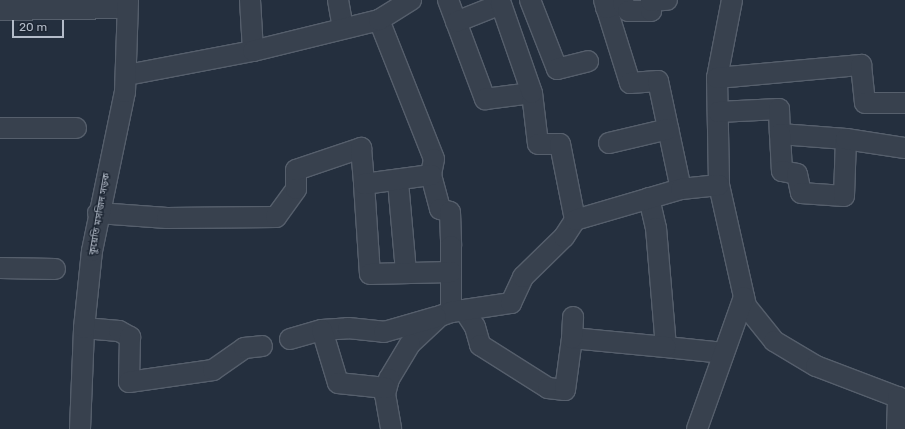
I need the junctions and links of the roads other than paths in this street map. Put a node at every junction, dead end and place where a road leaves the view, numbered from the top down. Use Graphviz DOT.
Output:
graph roads {
  1 [pos="250,0"];
  2 [pos="338,0"];
  3 [pos="448,0"];
  4 [pos="530,0"];
  5 [pos="667,0"];
  6 [pos="732,0"];
  7 [pos="127,4"];
  8 [pos="401,4"];
  9 [pos="605,4"];
  10 [pos="0,10"];
  11 [pos="379,20"];
  12 [pos="456,22"];
  13 [pos="344,28"];
  14 [pos="253,51"];
  15 [pos="588,61"];
  16 [pos="127,75"];
  17 [pos="717,78"];
  18 [pos="532,93"];
  19 [pos="905,103"];
  20 [pos="718,112"];
  21 [pos="0,128"];
  22 [pos="76,128"];
  23 [pos="668,129"];
  24 [pos="780,134"];
  25 [pos="846,139"];
  26 [pos="609,143"];
  27 [pos="905,148"];
  28 [pos="431,175"];
  29 [pos="398,182"];
  30 [pos="364,184"];
  31 [pos="719,185"];
  32 [pos="681,189"];
  33 [pos="649,198"];
  34 [pos="98,213"];
  35 [pos="575,220"];
  36 [pos="0,268"];
  37 [pos="55,269"];
  38 [pos="406,272"];
  39 [pos="451,272"];
  40 [pos="744,297"];
  41 [pos="452,313"];
  42 [pos="573,317"];
  43 [pos="84,328"];
  44 [pos="322,330"];
  45 [pos="572,338"];
  46 [pos="290,340"];
  47 [pos="262,346"];
  48 [pos="666,347"];
  49 [pos="724,353"];
  50 [pos="386,388"];
  51 [pos="901,398"];
  52 [pos="80,429"];
  53 [pos="390,429"];
  54 [pos="697,429"];
  55 [pos="897,429"];
  1 -- 14 [label="street"];
  2 -- 13 [label="street"];
  3 -- 12 [label="street"];
  4 -- 15 [label="street"];
  5 -- 9 [label="street"];
  6 -- 17 [label="street"];
  7 -- 10 [label="street"];
  7 -- 16 [label="street, কুয়েতি মসজিদ সড়ক"];
  8 -- 11 [label="street"];
  9 -- 23 [label="street"];
  11 -- 13 [label="street"];
  11 -- 28 [label="street"];
  12 -- 18 [label="street"];
  12 -- 18 [label="street"];
  13 -- 14 [label="street"];
  14 -- 16 [label="street"];
  16 -- 34 [label="street, কুয়েতি মসজিদ সড়ক"];
  17 -- 19 [label="street"];
  17 -- 20 [label="street"];
  18 -- 35 [label="street"];
  20 -- 24 [label="street"];
  20 -- 31 [label="street"];
  21 -- 22 [label="street"];
  23 -- 26 [label="street"];
  23 -- 32 [label="street"];
  24 -- 25 [label="street"];
  24 -- 25 [label="street"];
  25 -- 27 [label="street"];
  28 -- 29 [label="street"];
  28 -- 39 [label="street"];
  29 -- 30 [label="street"];
  29 -- 38 [label="street"];
  30 -- 34 [label="street"];
  30 -- 38 [label="street"];
  31 -- 32 [label="street"];
  31 -- 40 [label="street"];
  32 -- 33 [label="street"];
  33 -- 35 [label="street"];
  33 -- 48 [label="street"];
  34 -- 43 [label="street, কুয়েতি মসজিদ সড়ক"];
  35 -- 41 [label="street"];
  36 -- 37 [label="street"];
  38 -- 39 [label="street"];
  39 -- 41 [label="street"];
  40 -- 49 [label="street"];
  40 -- 51 [label="street"];
  41 -- 44 [label="street"];
  41 -- 45 [label="street"];
  41 -- 50 [label="street"];
  42 -- 45 [label="street"];
  43 -- 47 [label="street"];
  43 -- 52 [label="street, কুয়েতি মসজিদ সড়ক"];
  44 -- 46 [label="street"];
  44 -- 50 [label="street"];
  45 -- 48 [label="street"];
  48 -- 49 [label="street"];
  49 -- 54 [label="street"];
  50 -- 53 [label="street"];
  51 -- 55 [label="street"];
}
